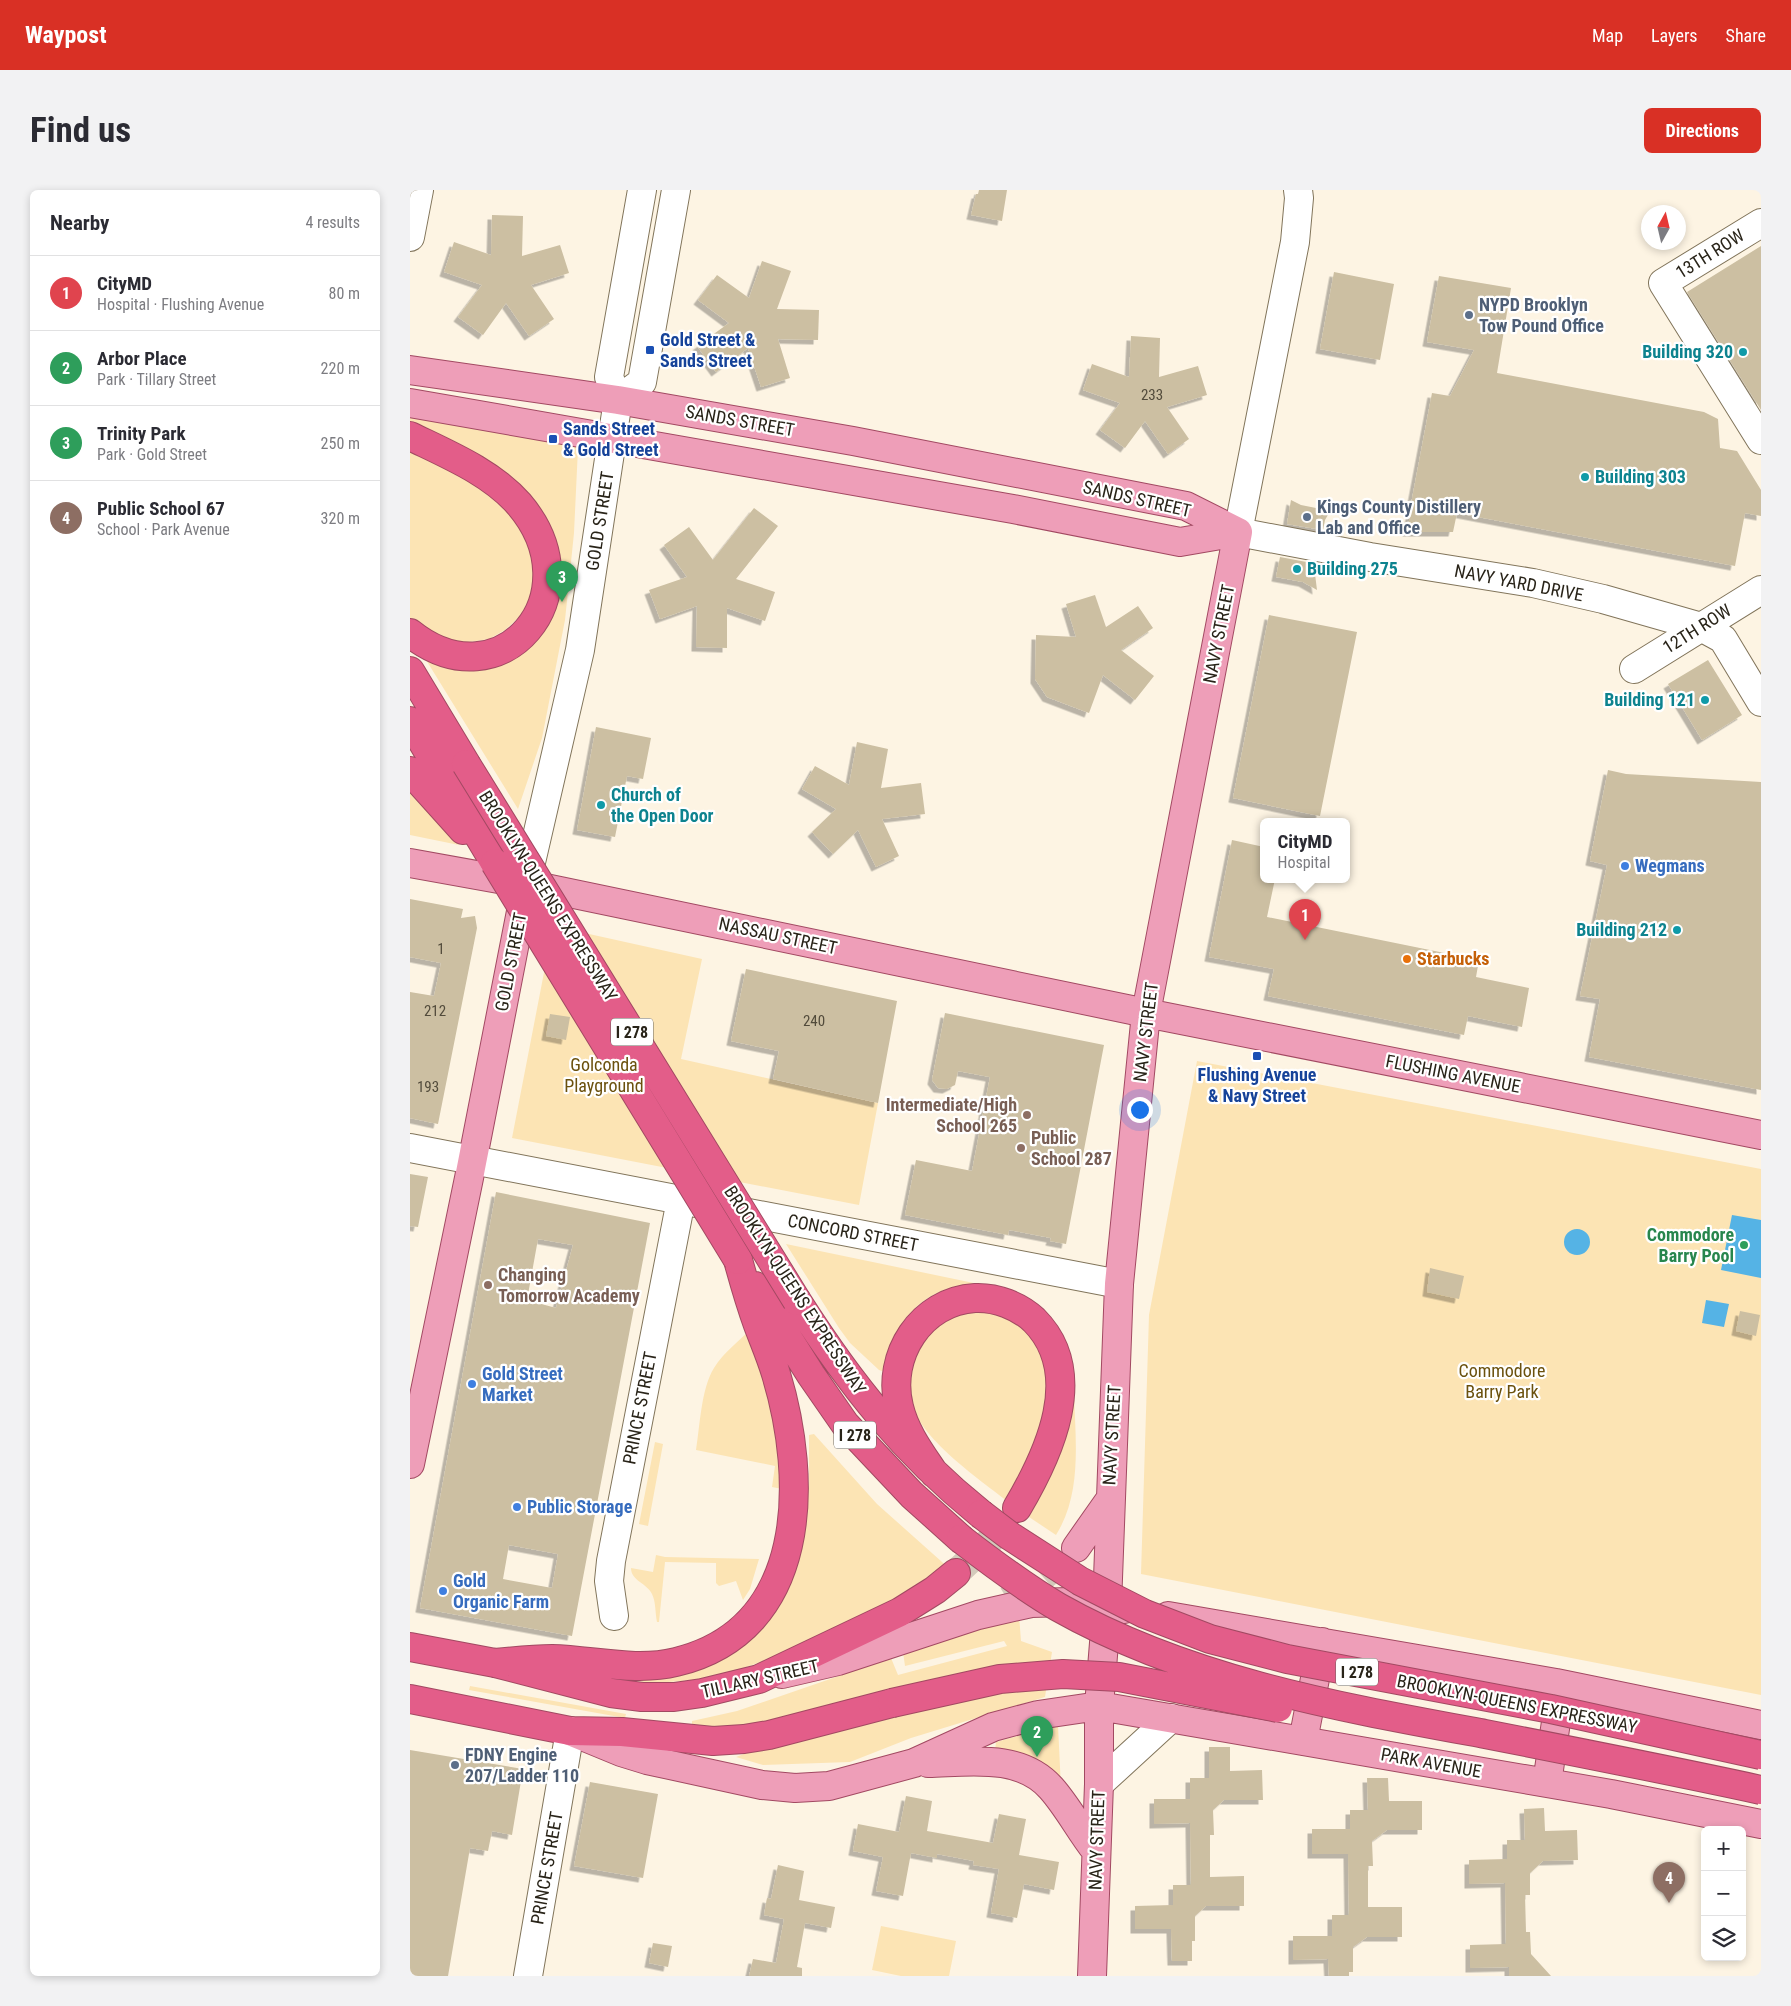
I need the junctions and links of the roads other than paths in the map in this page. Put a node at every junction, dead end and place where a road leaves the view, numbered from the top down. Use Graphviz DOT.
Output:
graph roads {
  1 [pos="419,190"];
  2 [pos="642,190"];
  3 [pos="676,190"];
  4 [pos="1298,190"];
  5 [pos="1761,222"];
  6 [pos="410,237"];
  7 [pos="410,370"];
  8 [pos="618,400"];
  9 [pos="410,403"];
  10 [pos="410,436"];
  11 [pos="612,438"];
  12 [pos="1761,440"];
  13 [pos="1238,532"];
  14 [pos="1761,590"];
  15 [pos="1701,627"];
  16 [pos="410,633"];
  17 [pos="1634,669"];
  18 [pos="410,671"];
  19 [pos="1761,702"];
  20 [pos="410,721"];
  21 [pos="436,775"];
  22 [pos="410,863"];
  23 [pos="526,884"];
  24 [pos="1146,1013"];
  25 [pos="1761,1135"];
  26 [pos="410,1148"];
  27 [pos="473,1160"];
  28 [pos="681,1200"];
  29 [pos="1119,1284"];
  30 [pos="766,1320"];
  31 [pos="410,1464"];
  32 [pos="934,1473"];
  33 [pos="1109,1501"];
  34 [pos="1017,1508"];
  35 [pos="1076,1548"];
  36 [pos="956,1573"];
  37 [pos="1106,1605"];
  38 [pos="614,1616"];
  39 [pos="1322,1642"];
  40 [pos="410,1648"];
  41 [pos="495,1663"];
  42 [pos="759,1679"];
  43 [pos="1562,1684"];
  44 [pos="410,1699"];
  45 [pos="1099,1706"];
  46 [pos="1171,1718"];
  47 [pos="1428,1724"];
  48 [pos="1761,1725"];
  49 [pos="570,1730"];
  50 [pos="1303,1740"];
  51 [pos="1761,1754"];
  52 [pos="914,1763"];
  53 [pos="1547,1782"];
  54 [pos="1099,1784"];
  55 [pos="1761,1790"];
  56 [pos="1761,1824"];
  57 [pos="1096,1851"];
  58 [pos="528,1976"];
  59 [pos="1092,1976"];
  1 -- 6 [label="street"];
  2 -- 8 [label="street, GOLD STREET"];
  3 -- 8 [label="street"];
  4 -- 13 [label="street, NAVY STREET"];
  5 -- 12 [label="street, 13TH ROW"];
  7 -- 8 [label="main road, SANDS STREET"];
  8 -- 11 [label="street, GOLD STREET"];
  8 -- 13 [label="main road, SANDS STREET"];
  9 -- 11 [label="main road, SANDS STREET"];
  10 -- 16 [label="highway"];
  11 -- 13 [label="main road, SANDS STREET"];
  11 -- 23 [label="street, GOLD STREET"];
  13 -- 15 [label="street, NAVY YARD DRIVE"];
  13 -- 24 [label="main road, NAVY STREET"];
  14 -- 15 [label="street, 12TH ROW"];
  15 -- 17 [label="street, 12TH ROW"];
  15 -- 19 [label="street, NAVY YARD DRIVE"];
  18 -- 21 [label="highway, BROOKLYN-QUEENS EXPRESSWAY / I 278"];
  20 -- 21 [label="highway, BROOKLYN-QUEENS EXPRESSWAY / I 278"];
  21 -- 30 [label="highway, BROOKLYN-QUEENS EXPRESSWAY / I 278, bridge"];
  21 -- 32 [label="highway, BROOKLYN-QUEENS EXPRESSWAY / I 278, bridge"];
  22 -- 23 [label="main road, NASSAU STREET"];
  23 -- 24 [label="main road, NASSAU STREET"];
  23 -- 27 [label="main road, GOLD STREET"];
  24 -- 25 [label="main road, FLUSHING AVENUE"];
  24 -- 29 [label="main road, NAVY STREET"];
  26 -- 27 [label="street, CONCORD STREET"];
  27 -- 28 [label="street, CONCORD STREET"];
  27 -- 31 [label="main road, GOLD STREET"];
  28 -- 29 [label="street, CONCORD STREET"];
  28 -- 38 [label="street, PRINCE STREET"];
  29 -- 33 [label="main road, NAVY STREET"];
  30 -- 41 [label="highway"];
  30 -- 47 [label="highway, BROOKLYN-QUEENS EXPRESSWAY / I 278, bridge"];
  32 -- 34 [label="highway"];
  32 -- 51 [label="highway, BROOKLYN-QUEENS EXPRESSWAY / I 278, bridge"];
  33 -- 35 [label="main road"];
  33 -- 37 [label="main road, NAVY STREET"];
  36 -- 42 [label="highway"];
  37 -- 39 [label="main road"];
  37 -- 42 [label="main road, TILLARY STREET"];
  37 -- 45 [label="main road, NAVY STREET"];
  39 -- 43 [label="main road"];
  39 -- 50 [label="main road"];
  40 -- 41 [label="highway, TILLARY STREET"];
  41 -- 42 [label="highway, TILLARY STREET"];
  43 -- 48 [label="main road"];
  43 -- 53 [label="main road"];
  44 -- 49 [label="highway"];
  45 -- 46 [label="main road, PARK AVENUE"];
  45 -- 52 [label="main road"];
  45 -- 54 [label="main road, NAVY STREET"];
  46 -- 50 [label="main road, PARK AVENUE"];
  46 -- 54 [label="street"];
  47 -- 49 [label="highway, bridge"];
  47 -- 55 [label="highway, BROOKLYN-QUEENS EXPRESSWAY / I 278, bridge"];
  49 -- 52 [label="main road"];
  49 -- 58 [label="street, PRINCE STREET"];
  50 -- 53 [label="main road, PARK AVENUE"];
  52 -- 57 [label="main road"];
  53 -- 56 [label="main road, PARK AVENUE"];
  54 -- 57 [label="main road, NAVY STREET"];
  57 -- 59 [label="main road, NAVY STREET"];
}
